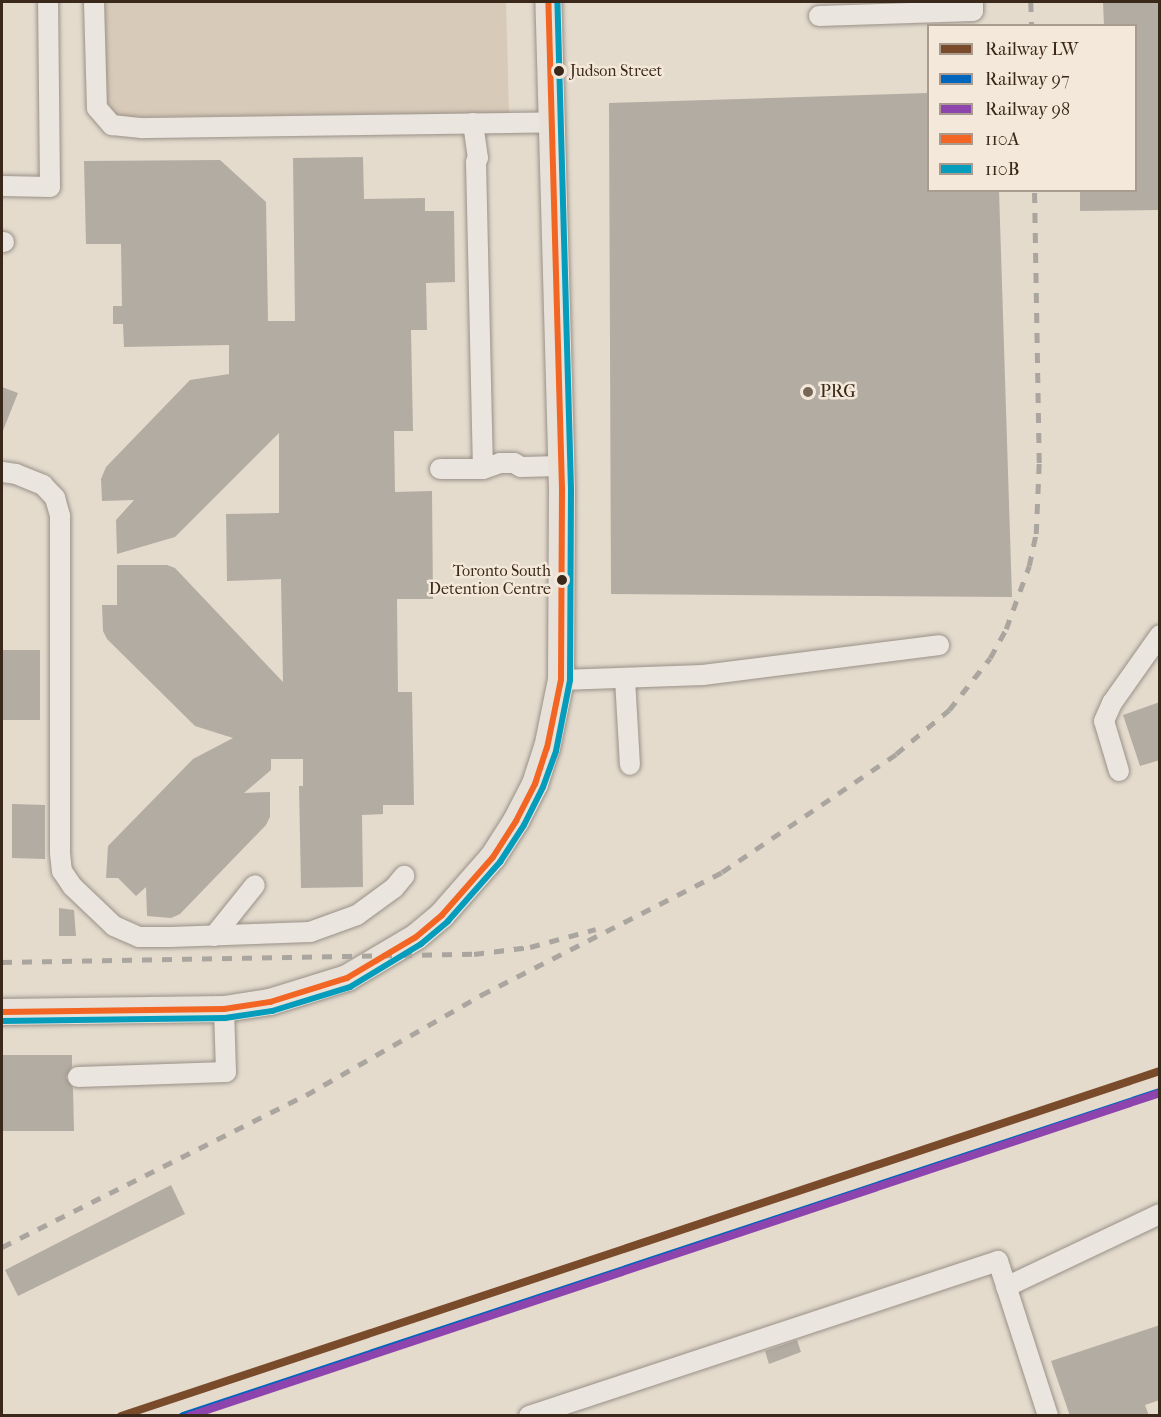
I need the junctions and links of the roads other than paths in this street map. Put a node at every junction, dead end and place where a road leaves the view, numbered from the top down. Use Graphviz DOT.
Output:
graph roads {
  1 [pos="48,2"];
  2 [pos="94,2"];
  3 [pos="549,2"];
  4 [pos="973,2"];
  5 [pos="819,16"];
  6 [pos="552,122"];
  7 [pos="474,131"];
  8 [pos="2,186"];
  9 [pos="562,466"];
  10 [pos="485,468"];
  11 [pos="440,469"];
  12 [pos="2,472"];
  13 [pos="1160,635"];
  14 [pos="939,645"];
  15 [pos="625,679"];
  16 [pos="561,680"];
  17 [pos="630,765"];
  18 [pos="1119,771"];
  19 [pos="404,876"];
  20 [pos="255,885"];
  21 [pos="214,936"];
  22 [pos="224,1009"];
  23 [pos="2,1012"];
  24 [pos="78,1077"];
  25 [pos="1160,1214"];
  26 [pos="1006,1287"];
  27 [pos="529,1416"];
  28 [pos="1048,1416"];
  1 -- 8 [label="lane"];
  2 -- 7 [label="lane"];
  3 -- 6 [label="main road"];
  4 -- 5 [label="lane"];
  6 -- 7 [label="lane"];
  6 -- 9 [label="main road"];
  7 -- 10 [label="lane"];
  9 -- 10 [label="lane"];
  9 -- 16 [label="main road"];
  10 -- 11 [label="lane"];
  12 -- 21 [label="lane"];
  13 -- 18 [label="lane"];
  14 -- 15 [label="lane"];
  15 -- 16 [label="lane"];
  15 -- 17 [label="lane"];
  16 -- 22 [label="main road"];
  19 -- 21 [label="lane"];
  20 -- 21 [label="lane"];
  22 -- 23 [label="main road"];
  22 -- 24 [label="lane"];
  25 -- 26 [label="lane"];
  26 -- 27 [label="lane"];
  26 -- 28 [label="lane"];
}
